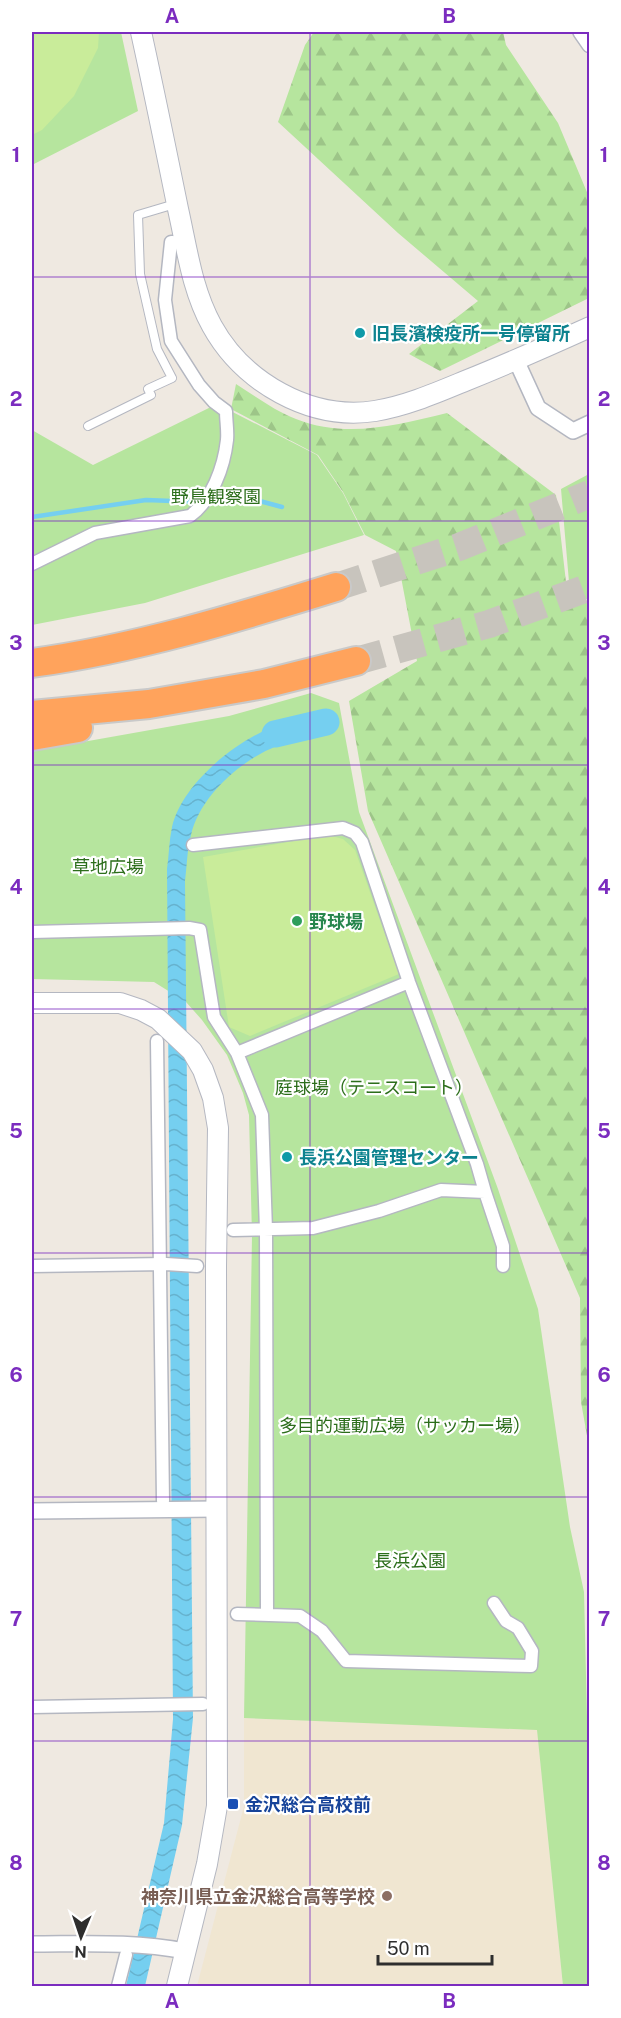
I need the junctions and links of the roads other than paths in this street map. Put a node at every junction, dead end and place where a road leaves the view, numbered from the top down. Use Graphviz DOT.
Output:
graph roads {
  1 [pos="141,32"];
  2 [pos="581,32"];
  3 [pos="590,45"];
  4 [pos="177,203"];
  5 [pos="173,242"];
  6 [pos="590,327"];
  7 [pos="516,360"];
  8 [pos="590,423"];
  9 [pos="88,426"];
  10 [pos="32,564"];
  11 [pos="336,587"];
  12 [pos="247,615"];
  13 [pos="32,648"];
  14 [pos="356,661"];
  15 [pos="32,663"];
  16 [pos="264,684"];
  17 [pos="32,715"];
  18 [pos="32,736"];
  19 [pos="193,845"];
  20 [pos="32,932"];
  21 [pos="408,982"];
  22 [pos="32,1002"];
  23 [pos="157,1041"];
  24 [pos="237,1053"];
  25 [pos="485,1192"];
  26 [pos="233,1230"];
  27 [pos="266,1230"];
  28 [pos="163,1264"];
  29 [pos="32,1266"];
  30 [pos="197,1266"];
  31 [pos="503,1266"];
  32 [pos="166,1505"];
  33 [pos="217,1509"];
  34 [pos="32,1511"];
  35 [pos="494,1603"];
  36 [pos="237,1614"];
  37 [pos="267,1615"];
  38 [pos="203,1704"];
  39 [pos="32,1707"];
  40 [pos="32,1944"];
  41 [pos="127,1950"];
  42 [pos="185,1951"];
  43 [pos="118,1986"];
  44 [pos="177,1986"];
  1 -- 4 [label="street"];
  2 -- 3 [label="street"];
  4 -- 7 [label="street"];
  4 -- 9 [label="lane"];
  5 -- 10 [label="street"];
  6 -- 7 [label="street"];
  7 -- 8 [label="street"];
  11 -- 12 [label="highway"];
  12 -- 13 [label="highway"];
  12 -- 15 [label="highway"];
  14 -- 16 [label="highway"];
  16 -- 17 [label="highway"];
  16 -- 18 [label="highway"];
  19 -- 21 [label="street"];
  20 -- 24 [label="street"];
  21 -- 24 [label="street"];
  21 -- 25 [label="street"];
  22 -- 33 [label="street"];
  23 -- 28 [label="street"];
  24 -- 27 [label="street"];
  25 -- 27 [label="street"];
  25 -- 31 [label="street"];
  26 -- 27 [label="street"];
  27 -- 37 [label="street"];
  28 -- 29 [label="street"];
  28 -- 30 [label="street"];
  28 -- 32 [label="street"];
  32 -- 33 [label="street"];
  32 -- 34 [label="street"];
  33 -- 42 [label="street"];
  35 -- 37 [label="street"];
  36 -- 37 [label="street"];
  38 -- 39 [label="street"];
  40 -- 41 [label="street"];
  41 -- 42 [label="street"];
  41 -- 43 [label="street"];
  42 -- 44 [label="street"];
}
